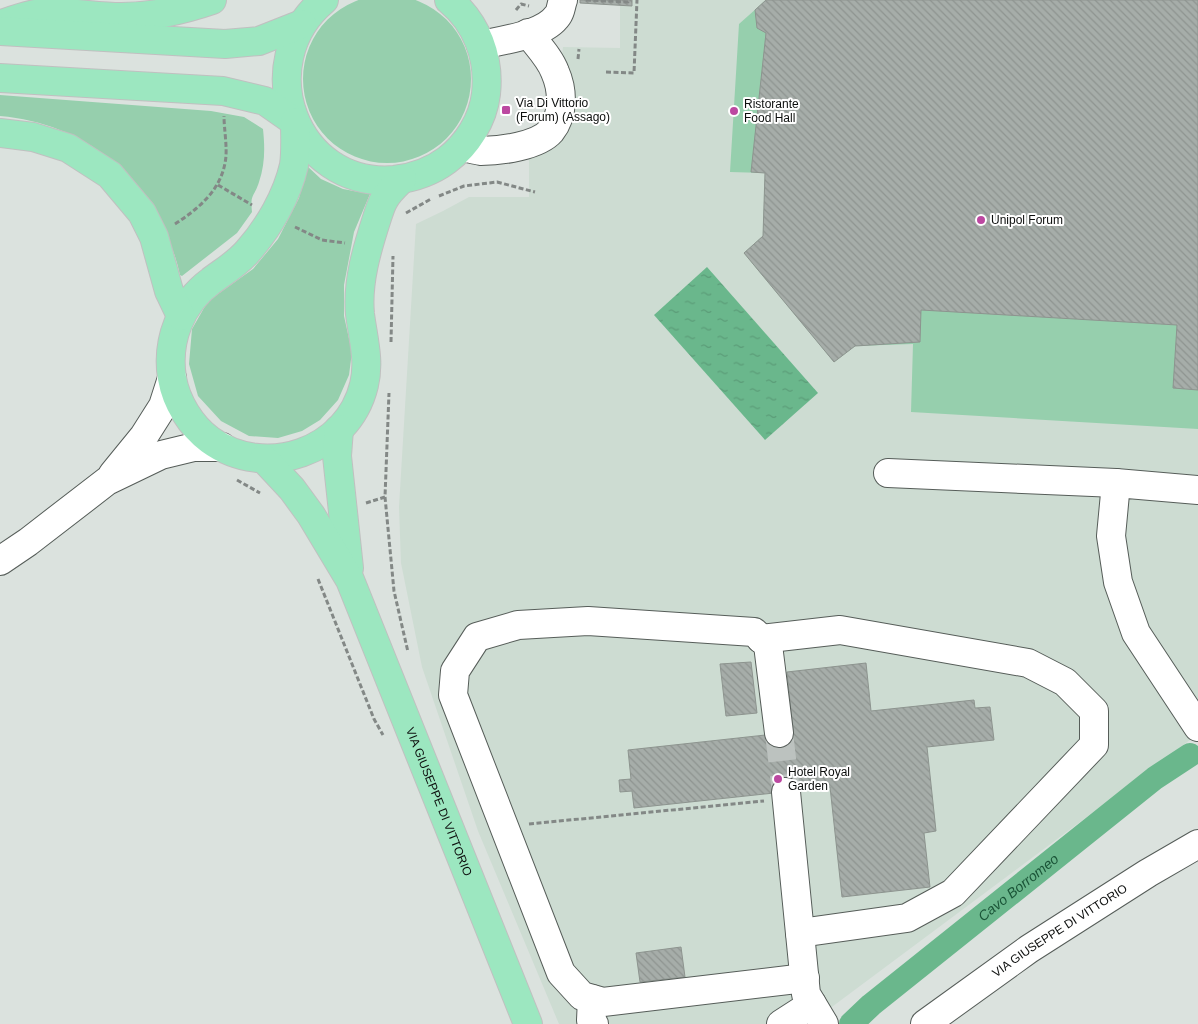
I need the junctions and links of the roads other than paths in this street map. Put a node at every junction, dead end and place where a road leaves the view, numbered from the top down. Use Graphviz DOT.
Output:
graph roads {
  1 [pos="212,0"];
  2 [pos="324,0"];
  3 [pos="449,0"];
  4 [pos="542,0"];
  5 [pos="563,0"];
  6 [pos="302,24"];
  7 [pos="0,25"];
  8 [pos="0,31"];
  9 [pos="528,33"];
  10 [pos="481,45"];
  11 [pos="0,78"];
  12 [pos="295,122"];
  13 [pos="0,133"];
  14 [pos="462,147"];
  15 [pos="402,179"];
  16 [pos="181,316"];
  17 [pos="172,378"];
  18 [pos="339,429"];
  19 [pos="222,447"];
  20 [pos="264,459"];
  21 [pos="888,473"];
  22 [pos="107,481"];
  23 [pos="1116,483"];
  24 [pos="1198,490"];
  25 [pos="0,561"];
  26 [pos="350,580"];
  27 [pos="761,639"];
  28 [pos="1198,727"];
  29 [pos="779,734"];
  30 [pos="786,795"];
  31 [pos="1198,844"];
  32 [pos="800,933"];
  33 [pos="805,978"];
  34 [pos="593,1011"];
  35 [pos="818,1014"];
  36 [pos="528,1024"];
  37 [pos="781,1024"];
  38 [pos="925,1024"];
  1 -- 7 [label="main road"];
  2 -- 6 [label="main road"];
  3 -- 10 [label="main road"];
  4 -- 9 [label="street"];
  5 -- 9 [label="street"];
  6 -- 8 [label="main road"];
  6 -- 12 [label="main road"];
  9 -- 10 [label="street"];
  9 -- 14 [label="street"];
  10 -- 14 [label="main road"];
  11 -- 12 [label="main road"];
  12 -- 15 [label="main road"];
  12 -- 16 [label="main road"];
  13 -- 16 [label="main road"];
  14 -- 15 [label="main road"];
  15 -- 18 [label="main road"];
  16 -- 17 [label="main road"];
  17 -- 19 [label="main road"];
  17 -- 22 [label="street"];
  18 -- 20 [label="main road"];
  18 -- 26 [label="main road, VIA GIUSEPPE DI VITTORIO"];
  19 -- 20 [label="main road"];
  19 -- 22 [label="street"];
  20 -- 26 [label="main road, VIA GIUSEPPE DI VITTORIO"];
  21 -- 23 [label="street"];
  22 -- 25 [label="street"];
  23 -- 24 [label="street"];
  23 -- 28 [label="street"];
  26 -- 36 [label="main road, VIA GIUSEPPE DI VITTORIO"];
  27 -- 29 [label="street"];
  27 -- 32 [label="street"];
  27 -- 34 [label="street"];
  30 -- 32 [label="street"];
  31 -- 38 [label="street, VIA GIUSEPPE DI VITTORIO"];
  32 -- 33 [label="street"];
  33 -- 34 [label="street"];
  33 -- 35 [label="street"];
  35 -- 37 [label="street"];
}
